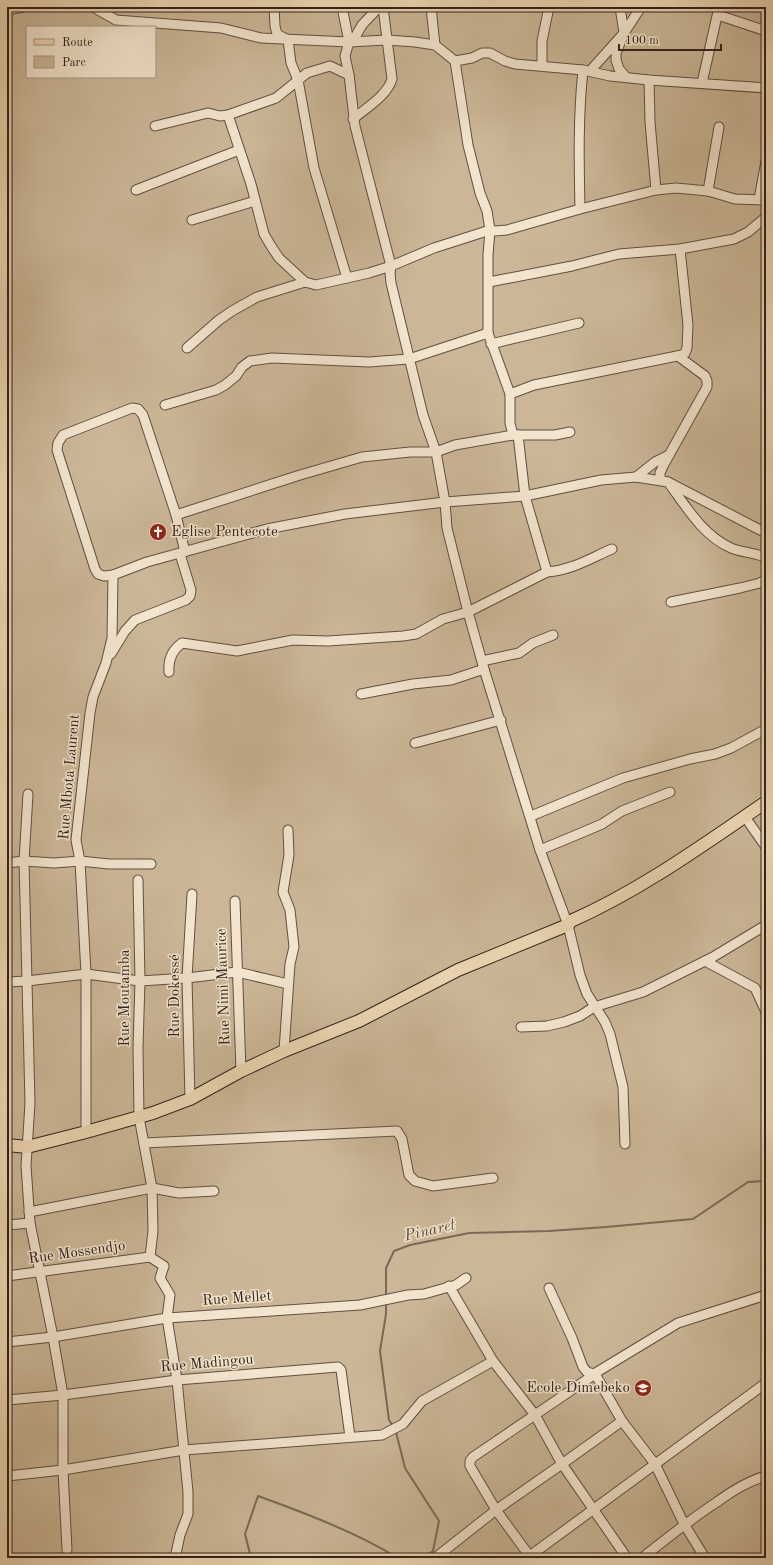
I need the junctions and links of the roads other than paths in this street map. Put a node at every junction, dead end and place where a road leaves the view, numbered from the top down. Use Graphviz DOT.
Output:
graph roads {
  1 [pos="23,7"];
  2 [pos="93,7"];
  3 [pos="274,7"];
  4 [pos="342,7"];
  5 [pos="379,7"];
  6 [pos="383,7"];
  7 [pos="431,7"];
  8 [pos="549,7"];
  9 [pos="620,7"];
  10 [pos="641,7"];
  11 [pos="7,10"];
  12 [pos="718,11"];
  13 [pos="766,31"];
  14 [pos="624,33"];
  15 [pos="288,40"];
  16 [pos="387,40"];
  17 [pos="351,42"];
  18 [pos="435,46"];
  19 [pos="455,61"];
  20 [pos="542,65"];
  21 [pos="587,71"];
  22 [pos="349,75"];
  23 [pos="626,77"];
  24 [pos="298,80"];
  25 [pos="649,80"];
  26 [pos="702,83"];
  27 [pos="766,88"];
  28 [pos="228,115"];
  29 [pos="353,119"];
  30 [pos="155,126"];
  31 [pos="719,127"];
  32 [pos="239,150"];
  33 [pos="766,161"];
  34 [pos="136,190"];
  35 [pos="656,190"];
  36 [pos="708,191"];
  37 [pos="762,200"];
  38 [pos="255,201"];
  39 [pos="580,209"];
  40 [pos="766,217"];
  41 [pos="192,220"];
  42 [pos="490,230"];
  43 [pos="680,249"];
  44 [pos="391,266"];
  45 [pos="347,278"];
  46 [pos="305,282"];
  47 [pos="489,282"];
  48 [pos="579,323"];
  49 [pos="488,332"];
  50 [pos="491,344"];
  51 [pos="187,348"];
  52 [pos="678,356"];
  53 [pos="409,359"];
  54 [pos="510,394"];
  55 [pos="165,405"];
  56 [pos="570,432"];
  57 [pos="515,435"];
  58 [pos="436,452"];
  59 [pos="669,455"];
  60 [pos="636,477"];
  61 [pos="668,482"];
  62 [pos="525,496"];
  63 [pos="445,502"];
  64 [pos="176,515"];
  65 [pos="766,533"];
  66 [pos="612,549"];
  67 [pos="182,553"];
  68 [pos="766,558"];
  69 [pos="547,572"];
  70 [pos="113,575"];
  71 [pos="766,579"];
  72 [pos="671,602"];
  73 [pos="468,612"];
  74 [pos="553,635"];
  75 [pos="106,663"];
  76 [pos="483,665"];
  77 [pos="169,672"];
  78 [pos="361,694"];
  79 [pos="501,720"];
  80 [pos="766,729"];
  81 [pos="414,743"];
  82 [pos="670,792"];
  83 [pos="28,794"];
  84 [pos="766,802"];
  85 [pos="531,816"];
  86 [pos="745,816"];
  87 [pos="288,830"];
  88 [pos="766,847"];
  89 [pos="540,850"];
  90 [pos="24,860"];
  91 [pos="80,861"];
  92 [pos="7,863"];
  93 [pos="151,864"];
  94 [pos="138,880"];
  95 [pos="192,894"];
  96 [pos="235,901"];
  97 [pos="568,925"];
  98 [pos="766,925"];
  99 [pos="705,961"];
  100 [pos="237,972"];
  101 [pos="86,974"];
  102 [pos="187,978"];
  103 [pos="140,981"];
  104 [pos="7,982"];
  105 [pos="27,982"];
  106 [pos="288,984"];
  107 [pos="594,1007"];
  108 [pos="766,1012"];
  109 [pos="522,1027"];
  110 [pos="284,1051"];
  111 [pos="241,1071"];
  112 [pos="190,1099"];
  113 [pos="140,1117"];
  114 [pos="86,1132"];
  115 [pos="144,1143"];
  116 [pos="625,1144"];
  117 [pos="7,1145"];
  118 [pos="27,1146"];
  119 [pos="493,1178"];
  120 [pos="152,1188"];
  121 [pos="214,1191"];
  122 [pos="29,1212"];
  123 [pos="30,1222"];
  124 [pos="7,1225"];
  125 [pos="150,1257"];
  126 [pos="40,1273"];
  127 [pos="7,1276"];
  128 [pos="466,1278"];
  129 [pos="449,1286"];
  130 [pos="549,1288"];
  131 [pos="766,1295"];
  132 [pos="167,1318"];
  133 [pos="53,1337"];
  134 [pos="7,1342"];
  135 [pos="493,1361"];
  136 [pos="594,1374"];
  137 [pos="176,1380"];
  138 [pos="766,1383"];
  139 [pos="63,1395"];
  140 [pos="7,1400"];
  141 [pos="535,1415"];
  142 [pos="622,1420"];
  143 [pos="350,1437"];
  144 [pos="184,1450"];
  145 [pos="562,1464"];
  146 [pos="655,1464"];
  147 [pos="63,1470"];
  148 [pos="7,1476"];
  149 [pos="766,1476"];
  150 [pos="496,1510"];
  151 [pos="593,1510"];
  152 [pos="684,1524"];
  153 [pos="67,1550"];
  154 [pos="529,1557"];
  155 [pos="175,1558"];
  156 [pos="435,1558"];
  157 [pos="627,1558"];
  158 [pos="642,1558"];
  159 [pos="705,1558"];
  1 -- 11 [label="street"];
  2 -- 15 [label="street"];
  3 -- 15 [label="street"];
  4 -- 17 [label="street"];
  5 -- 17 [label="street"];
  6 -- 16 [label="street"];
  7 -- 18 [label="street"];
  8 -- 20 [label="street"];
  9 -- 14 [label="street"];
  10 -- 14 [label="street"];
  12 -- 13 [label="street"];
  12 -- 26 [label="street"];
  14 -- 21 [label="street"];
  14 -- 23 [label="street"];
  15 -- 17 [label="street"];
  15 -- 24 [label="street"];
  16 -- 17 [label="street"];
  16 -- 18 [label="street"];
  16 -- 29 [label="street"];
  17 -- 22 [label="street"];
  18 -- 19 [label="street"];
  19 -- 20 [label="street"];
  19 -- 42 [label="street"];
  20 -- 21 [label="street"];
  21 -- 23 [label="street"];
  21 -- 39 [label="street"];
  22 -- 24 [label="street"];
  22 -- 29 [label="street"];
  23 -- 25 [label="street"];
  24 -- 28 [label="street"];
  24 -- 45 [label="street"];
  25 -- 26 [label="street"];
  25 -- 35 [label="street"];
  26 -- 27 [label="street"];
  28 -- 30 [label="street"];
  28 -- 32 [label="street"];
  29 -- 44 [label="street"];
  31 -- 36 [label="street"];
  32 -- 34 [label="street"];
  32 -- 38 [label="street"];
  33 -- 37 [label="street"];
  35 -- 36 [label="street"];
  35 -- 39 [label="street"];
  36 -- 37 [label="street"];
  38 -- 41 [label="street"];
  38 -- 46 [label="street"];
  39 -- 42 [label="street"];
  40 -- 43 [label="street"];
  42 -- 44 [label="street"];
  42 -- 47 [label="street"];
  43 -- 47 [label="street"];
  43 -- 52 [label="street"];
  44 -- 45 [label="street"];
  44 -- 53 [label="street"];
  45 -- 46 [label="street"];
  46 -- 51 [label="street"];
  47 -- 49 [label="street"];
  48 -- 50 [label="street"];
  49 -- 50 [label="street"];
  49 -- 53 [label="street"];
  50 -- 54 [label="street"];
  52 -- 54 [label="street"];
  52 -- 59 [label="street"];
  53 -- 55 [label="street"];
  53 -- 58 [label="street"];
  54 -- 57 [label="street"];
  56 -- 57 [label="street"];
  57 -- 58 [label="street"];
  57 -- 62 [label="street"];
  58 -- 63 [label="street"];
  58 -- 64 [label="street"];
  59 -- 60 [label="street"];
  59 -- 61 [label="street"];
  60 -- 61 [label="street"];
  60 -- 62 [label="street"];
  61 -- 65 [label="street"];
  61 -- 68 [label="street"];
  62 -- 63 [label="street"];
  62 -- 69 [label="street"];
  63 -- 67 [label="street"];
  63 -- 73 [label="street"];
  64 -- 67 [label="street"];
  64 -- 70 [label="street"];
  66 -- 69 [label="street"];
  67 -- 70 [label="street"];
  67 -- 75 [label="street"];
  69 -- 73 [label="street"];
  70 -- 75 [label="street, Rue Mbota Laurent"];
  71 -- 72 [label="street"];
  73 -- 76 [label="street"];
  73 -- 77 [label="street"];
  74 -- 76 [label="street"];
  75 -- 91 [label="street, Rue Mbota Laurent"];
  76 -- 78 [label="street"];
  76 -- 79 [label="street"];
  79 -- 81 [label="street"];
  79 -- 85 [label="street"];
  80 -- 85 [label="street"];
  82 -- 89 [label="street"];
  83 -- 90 [label="street"];
  84 -- 86 [label="main road"];
  85 -- 89 [label="street"];
  86 -- 88 [label="street"];
  86 -- 97 [label="main road"];
  87 -- 106 [label="street"];
  89 -- 97 [label="street"];
  90 -- 91 [label="street"];
  90 -- 92 [label="street"];
  90 -- 105 [label="street"];
  91 -- 93 [label="street"];
  91 -- 101 [label="street, Rue Mbota Laurent"];
  94 -- 103 [label="street, Rue Moutamba"];
  95 -- 102 [label="street, Rue Dokessé"];
  96 -- 100 [label="street, Rue Nimi Maurice"];
  97 -- 107 [label="street"];
  97 -- 110 [label="main road"];
  98 -- 99 [label="street"];
  99 -- 107 [label="street"];
  99 -- 108 [label="street"];
  100 -- 102 [label="street"];
  100 -- 106 [label="street"];
  100 -- 111 [label="street, Rue Nimi Maurice"];
  101 -- 103 [label="street"];
  101 -- 105 [label="street"];
  101 -- 114 [label="street, Rue Mbota Laurent"];
  102 -- 103 [label="street"];
  102 -- 112 [label="street, Rue Dokessé"];
  103 -- 113 [label="street, Rue Moutamba"];
  104 -- 105 [label="street"];
  105 -- 118 [label="street"];
  106 -- 110 [label="street"];
  107 -- 109 [label="street"];
  107 -- 116 [label="street"];
  110 -- 111 [label="main road"];
  111 -- 112 [label="main road"];
  112 -- 113 [label="main road"];
  113 -- 114 [label="main road"];
  113 -- 115 [label="street, Rue Moutamba"];
  114 -- 118 [label="main road"];
  115 -- 119 [label="street"];
  115 -- 120 [label="street, Rue Moutamba"];
  117 -- 118 [label="main road"];
  118 -- 122 [label="street"];
  120 -- 121 [label="street"];
  120 -- 122 [label="street"];
  120 -- 125 [label="street, Rue Moutamba"];
  122 -- 123 [label="street"];
  123 -- 124 [label="street"];
  123 -- 126 [label="street"];
  125 -- 126 [label="street, Rue Mossendjo"];
  125 -- 132 [label="street"];
  126 -- 127 [label="street, Rue Mossendjo"];
  126 -- 133 [label="street"];
  128 -- 129 [label="street, Rue Mellet"];
  129 -- 132 [label="street, Rue Mellet"];
  129 -- 135 [label="street"];
  130 -- 136 [label="street"];
  131 -- 136 [label="street"];
  132 -- 133 [label="street, Rue Mellet"];
  132 -- 137 [label="street"];
  133 -- 134 [label="street, Rue Mellet"];
  133 -- 139 [label="street"];
  135 -- 141 [label="street"];
  135 -- 143 [label="street"];
  136 -- 141 [label="street"];
  136 -- 142 [label="street"];
  137 -- 139 [label="street, Rue Madingou"];
  137 -- 143 [label="street, Rue Madingou"];
  137 -- 144 [label="street"];
  138 -- 146 [label="street"];
  139 -- 140 [label="street, Rue Madingou"];
  139 -- 147 [label="street"];
  141 -- 145 [label="street"];
  141 -- 150 [label="street"];
  142 -- 145 [label="street"];
  142 -- 146 [label="street"];
  143 -- 144 [label="street"];
  144 -- 147 [label="street"];
  144 -- 155 [label="street"];
  145 -- 150 [label="street"];
  145 -- 151 [label="street"];
  146 -- 151 [label="street"];
  146 -- 152 [label="street"];
  147 -- 148 [label="street"];
  147 -- 153 [label="street"];
  149 -- 152 [label="street"];
  150 -- 154 [label="street"];
  150 -- 156 [label="street"];
  151 -- 154 [label="street"];
  151 -- 157 [label="street"];
  152 -- 158 [label="street"];
  152 -- 159 [label="street"];
}
